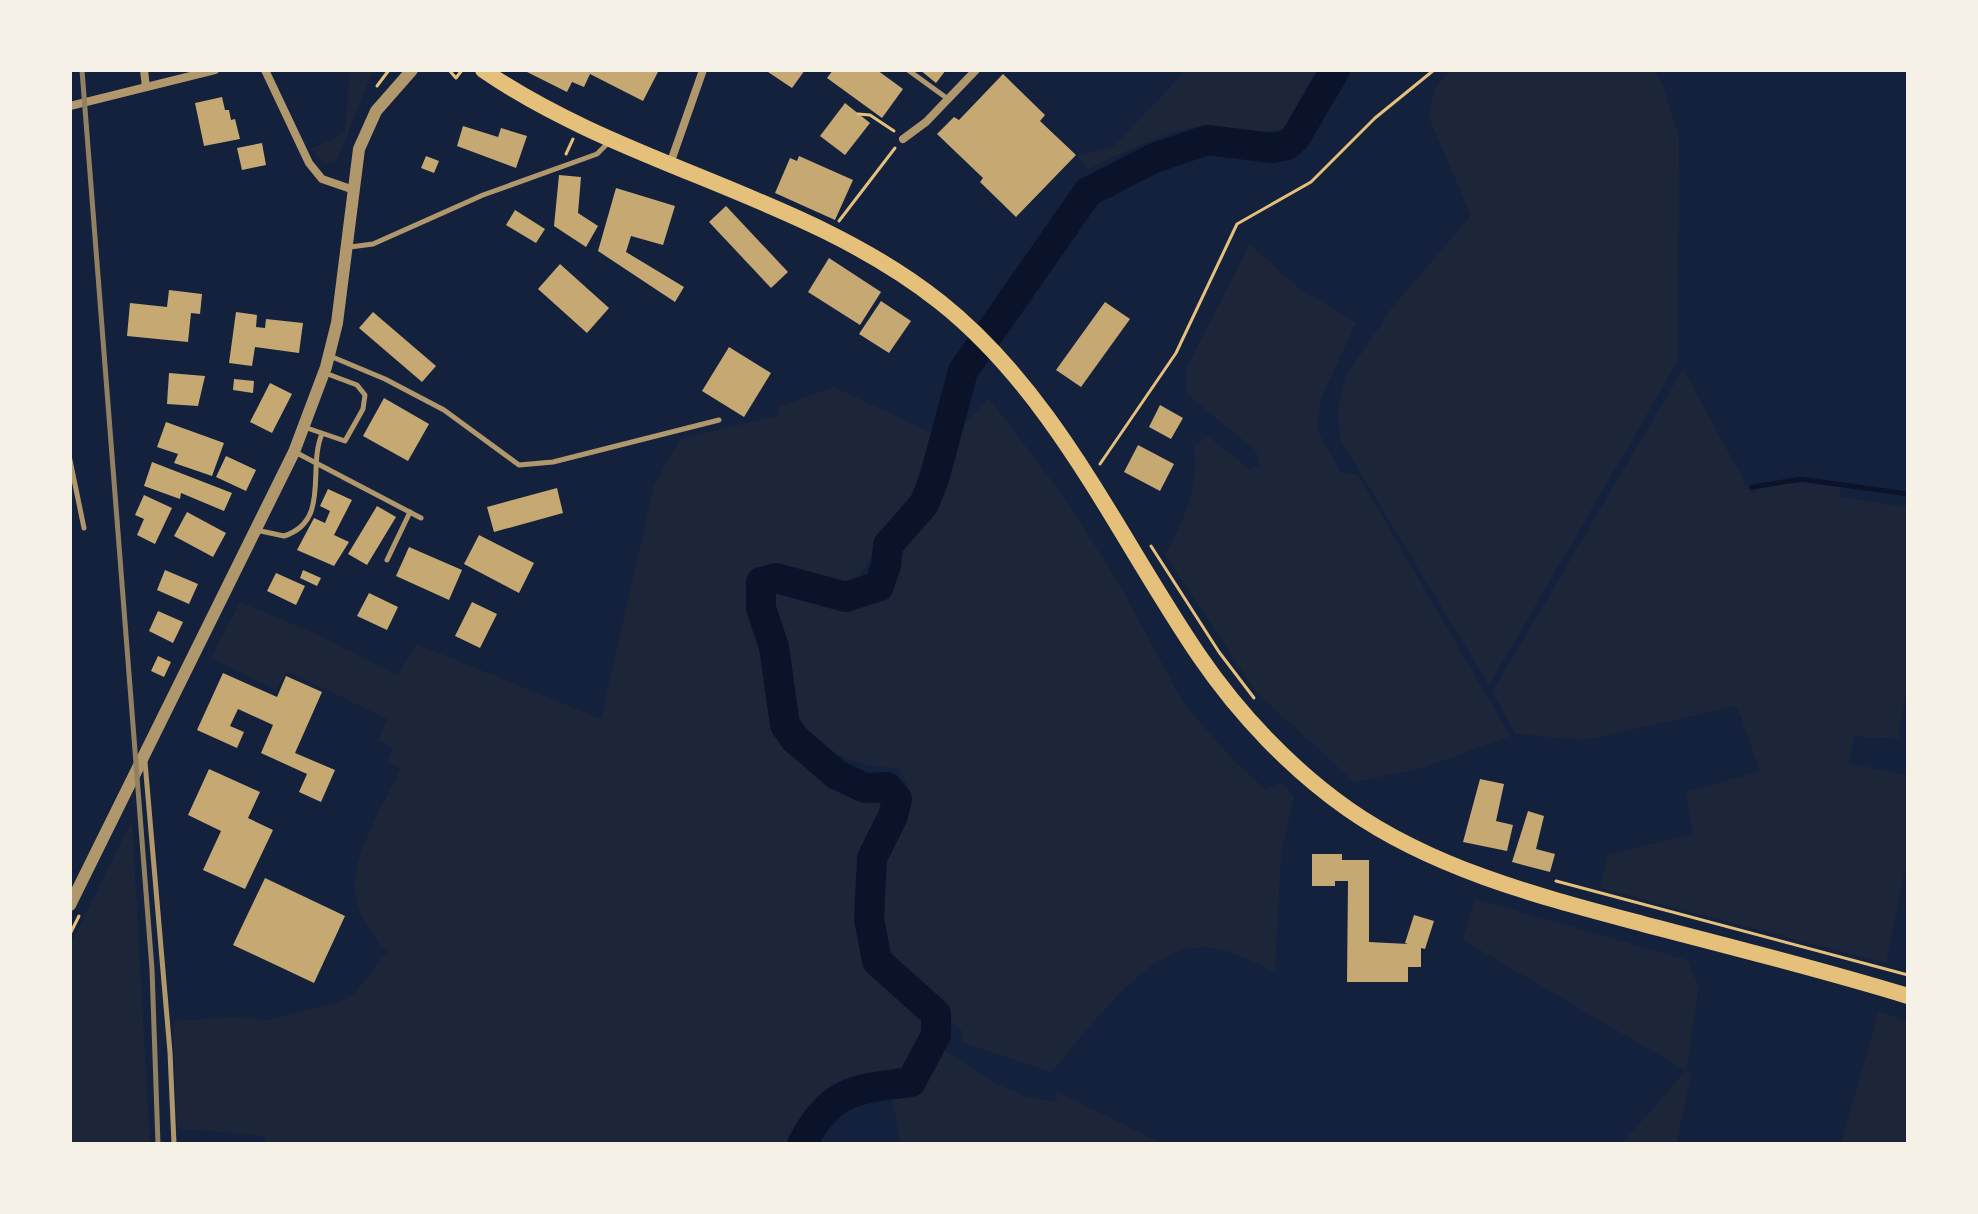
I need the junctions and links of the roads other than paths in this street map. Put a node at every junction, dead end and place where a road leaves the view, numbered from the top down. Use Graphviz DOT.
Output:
graph roads {
  1 [pos="144,70"];
  2 [pos="215,70"];
  3 [pos="265,70"];
  4 [pos="412,70"];
  5 [pos="483,70"];
  6 [pos="703,70"];
  7 [pos="908,70"];
  8 [pos="976,70"];
  9 [pos="146,87"];
  10 [pos="948,99"];
  11 [pos="70,106"];
  12 [pos="903,138"];
  13 [pos="612,139"];
  14 [pos="670,164"];
  15 [pos="354,190"];
  16 [pos="349,247"];
  17 [pos="329,356"];
  18 [pos="324,372"];
  19 [pos="719,420"];
  20 [pos="304,427"];
  21 [pos="322,434"];
  22 [pos="294,452"];
  23 [pos="70,460"];
  24 [pos="317,465"];
  25 [pos="410,512"];
  26 [pos="421,518"];
  27 [pos="84,528"];
  28 [pos="256,530"];
  29 [pos="387,560"];
  30 [pos="143,756"];
  31 [pos="70,905"];
  32 [pos="1908,996"];
  33 [pos="174,1144"];
  1 -- 9 [label="street"];
  2 -- 9 [label="street"];
  3 -- 15 [label="street"];
  4 -- 15 [label="street"];
  5 -- 13 [label="main road"];
  6 -- 14 [label="street"];
  7 -- 10 [label="lane"];
  8 -- 10 [label="street"];
  9 -- 11 [label="street"];
  10 -- 12 [label="street"];
  13 -- 14 [label="main road"];
  13 -- 16 [label="lane"];
  14 -- 32 [label="main road"];
  15 -- 16 [label="street"];
  16 -- 17 [label="street"];
  17 -- 18 [label="street"];
  17 -- 19 [label="lane"];
  18 -- 20 [label="street"];
  18 -- 21 [label="lane"];
  20 -- 21 [label="lane"];
  20 -- 22 [label="street"];
  21 -- 24 [label="lane"];
  22 -- 24 [label="lane"];
  22 -- 28 [label="street"];
  23 -- 27 [label="lane"];
  24 -- 25 [label="lane"];
  24 -- 28 [label="lane"];
  25 -- 26 [label="lane"];
  25 -- 29 [label="lane"];
  28 -- 30 [label="street"];
  30 -- 31 [label="street"];
  30 -- 33 [label="lane"];
}
